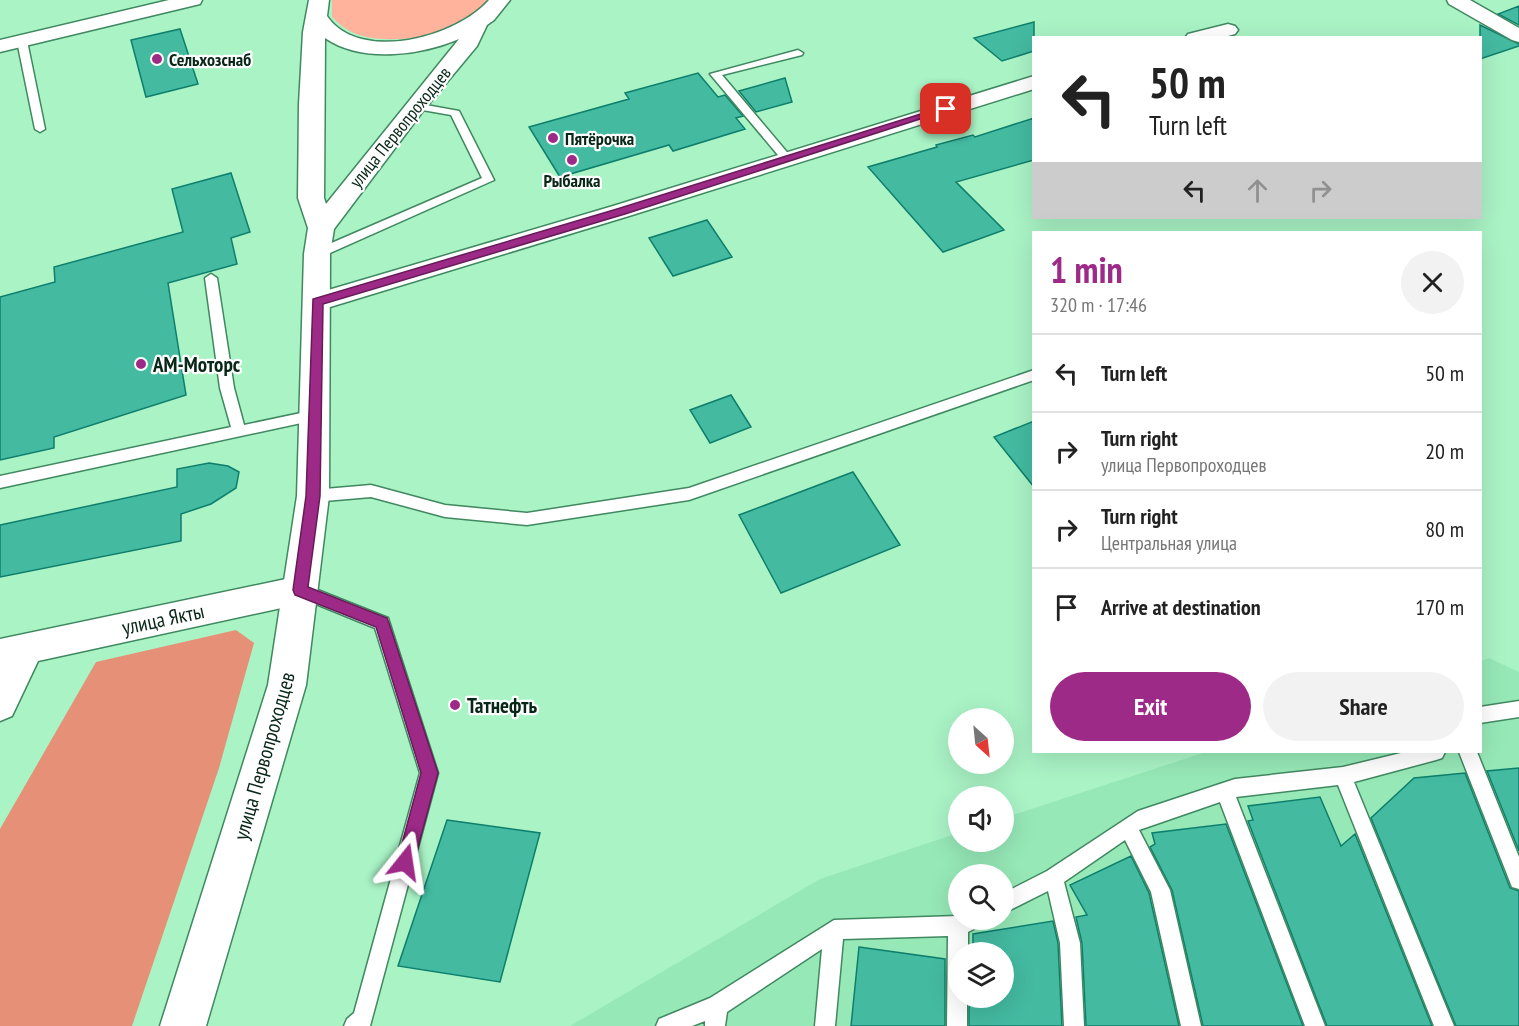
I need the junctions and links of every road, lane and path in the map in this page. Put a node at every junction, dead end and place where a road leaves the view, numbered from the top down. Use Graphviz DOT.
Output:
graph roads {
  1 [pos="193,0"];
  2 [pos="500,0"];
  3 [pos="1456,0"];
  4 [pos="315,7"];
  5 [pos="476,25"];
  6 [pos="1228,30"];
  7 [pos="1203,36"];
  8 [pos="1519,36"];
  9 [pos="22,41"];
  10 [pos="0,46"];
  11 [pos="798,53"];
  12 [pos="1032,83"];
  13 [pos="415,106"];
  14 [pos="40,129"];
  15 [pos="787,159"];
  16 [pos="319,241"];
  17 [pos="211,278"];
  18 [pos="317,302"];
  19 [pos="1032,376"];
  20 [pos="315,415"];
  21 [pos="239,431"];
  22 [pos="0,482"];
  23 [pos="313,496"];
  24 [pos="300,590"];
  25 [pos="13,651"];
  26 [pos="0,705"];
  27 [pos="1519,709"];
  28 [pos="1482,715"];
  29 [pos="1432,753"];
  30 [pos="1468,753"];
  31 [pos="1342,776"];
  32 [pos="1225,792"];
  33 [pos="1128,827"];
  34 [pos="1054,878"];
  35 [pos="1519,880"];
  36 [pos="1014,898"];
  37 [pos="948,924"];
  38 [pos="834,930"];
  39 [pos="964,930"];
  40 [pos="716,1016"];
  41 [pos="183,1026"];
  42 [pos="354,1026"];
  43 [pos="666,1026"];
  44 [pos="825,1026"];
  45 [pos="957,1026"];
  46 [pos="1074,1026"];
  47 [pos="1191,1026"];
  48 [pos="1315,1026"];
  49 [pos="1444,1026"];
  1 -- 9 [label="street"];
  2 -- 5 [label="street, улица Первопроходцев"];
  3 -- 8 [label="street"];
  4 -- 5 [label="street, улица Первопроходцев"];
  4 -- 16 [label="street, улица Первопроходцев"];
  5 -- 13 [label="street, улица Первопроходцев"];
  6 -- 7 [label="street"];
  9 -- 10 [label="street"];
  9 -- 14 [label="lane"];
  11 -- 15 [label="lane"];
  12 -- 15 [label="street"];
  13 -- 16 [label="street, улица Первопроходцев"];
  13 -- 16 [label="lane"];
  15 -- 18 [label="street"];
  16 -- 18 [label="street, улица Первопроходцев"];
  17 -- 21 [label="lane"];
  18 -- 20 [label="street, улица Первопроходцев"];
  19 -- 23 [label="lane"];
  20 -- 21 [label="lane"];
  20 -- 23 [label="street, улица Первопроходцев"];
  21 -- 22 [label="lane"];
  23 -- 24 [label="street, улица Первопроходцев"];
  24 -- 25 [label="street, улица Якты"];
  24 -- 41 [label="street, улица Первопроходцев"];
  24 -- 42 [label="lane"];
  25 -- 26 [label="street, улица Якты"];
  27 -- 28 [label="lane"];
  29 -- 31 [label="lane"];
  30 -- 35 [label="lane"];
  31 -- 32 [label="lane"];
  31 -- 49 [label="lane"];
  32 -- 33 [label="lane"];
  32 -- 48 [label="lane"];
  33 -- 34 [label="lane"];
  33 -- 47 [label="lane"];
  34 -- 36 [label="lane"];
  34 -- 46 [label="lane"];
  37 -- 38 [label="lane"];
  38 -- 40 [label="lane"];
  38 -- 44 [label="lane"];
  39 -- 45 [label="lane"];
  40 -- 43 [label="lane"];
}
